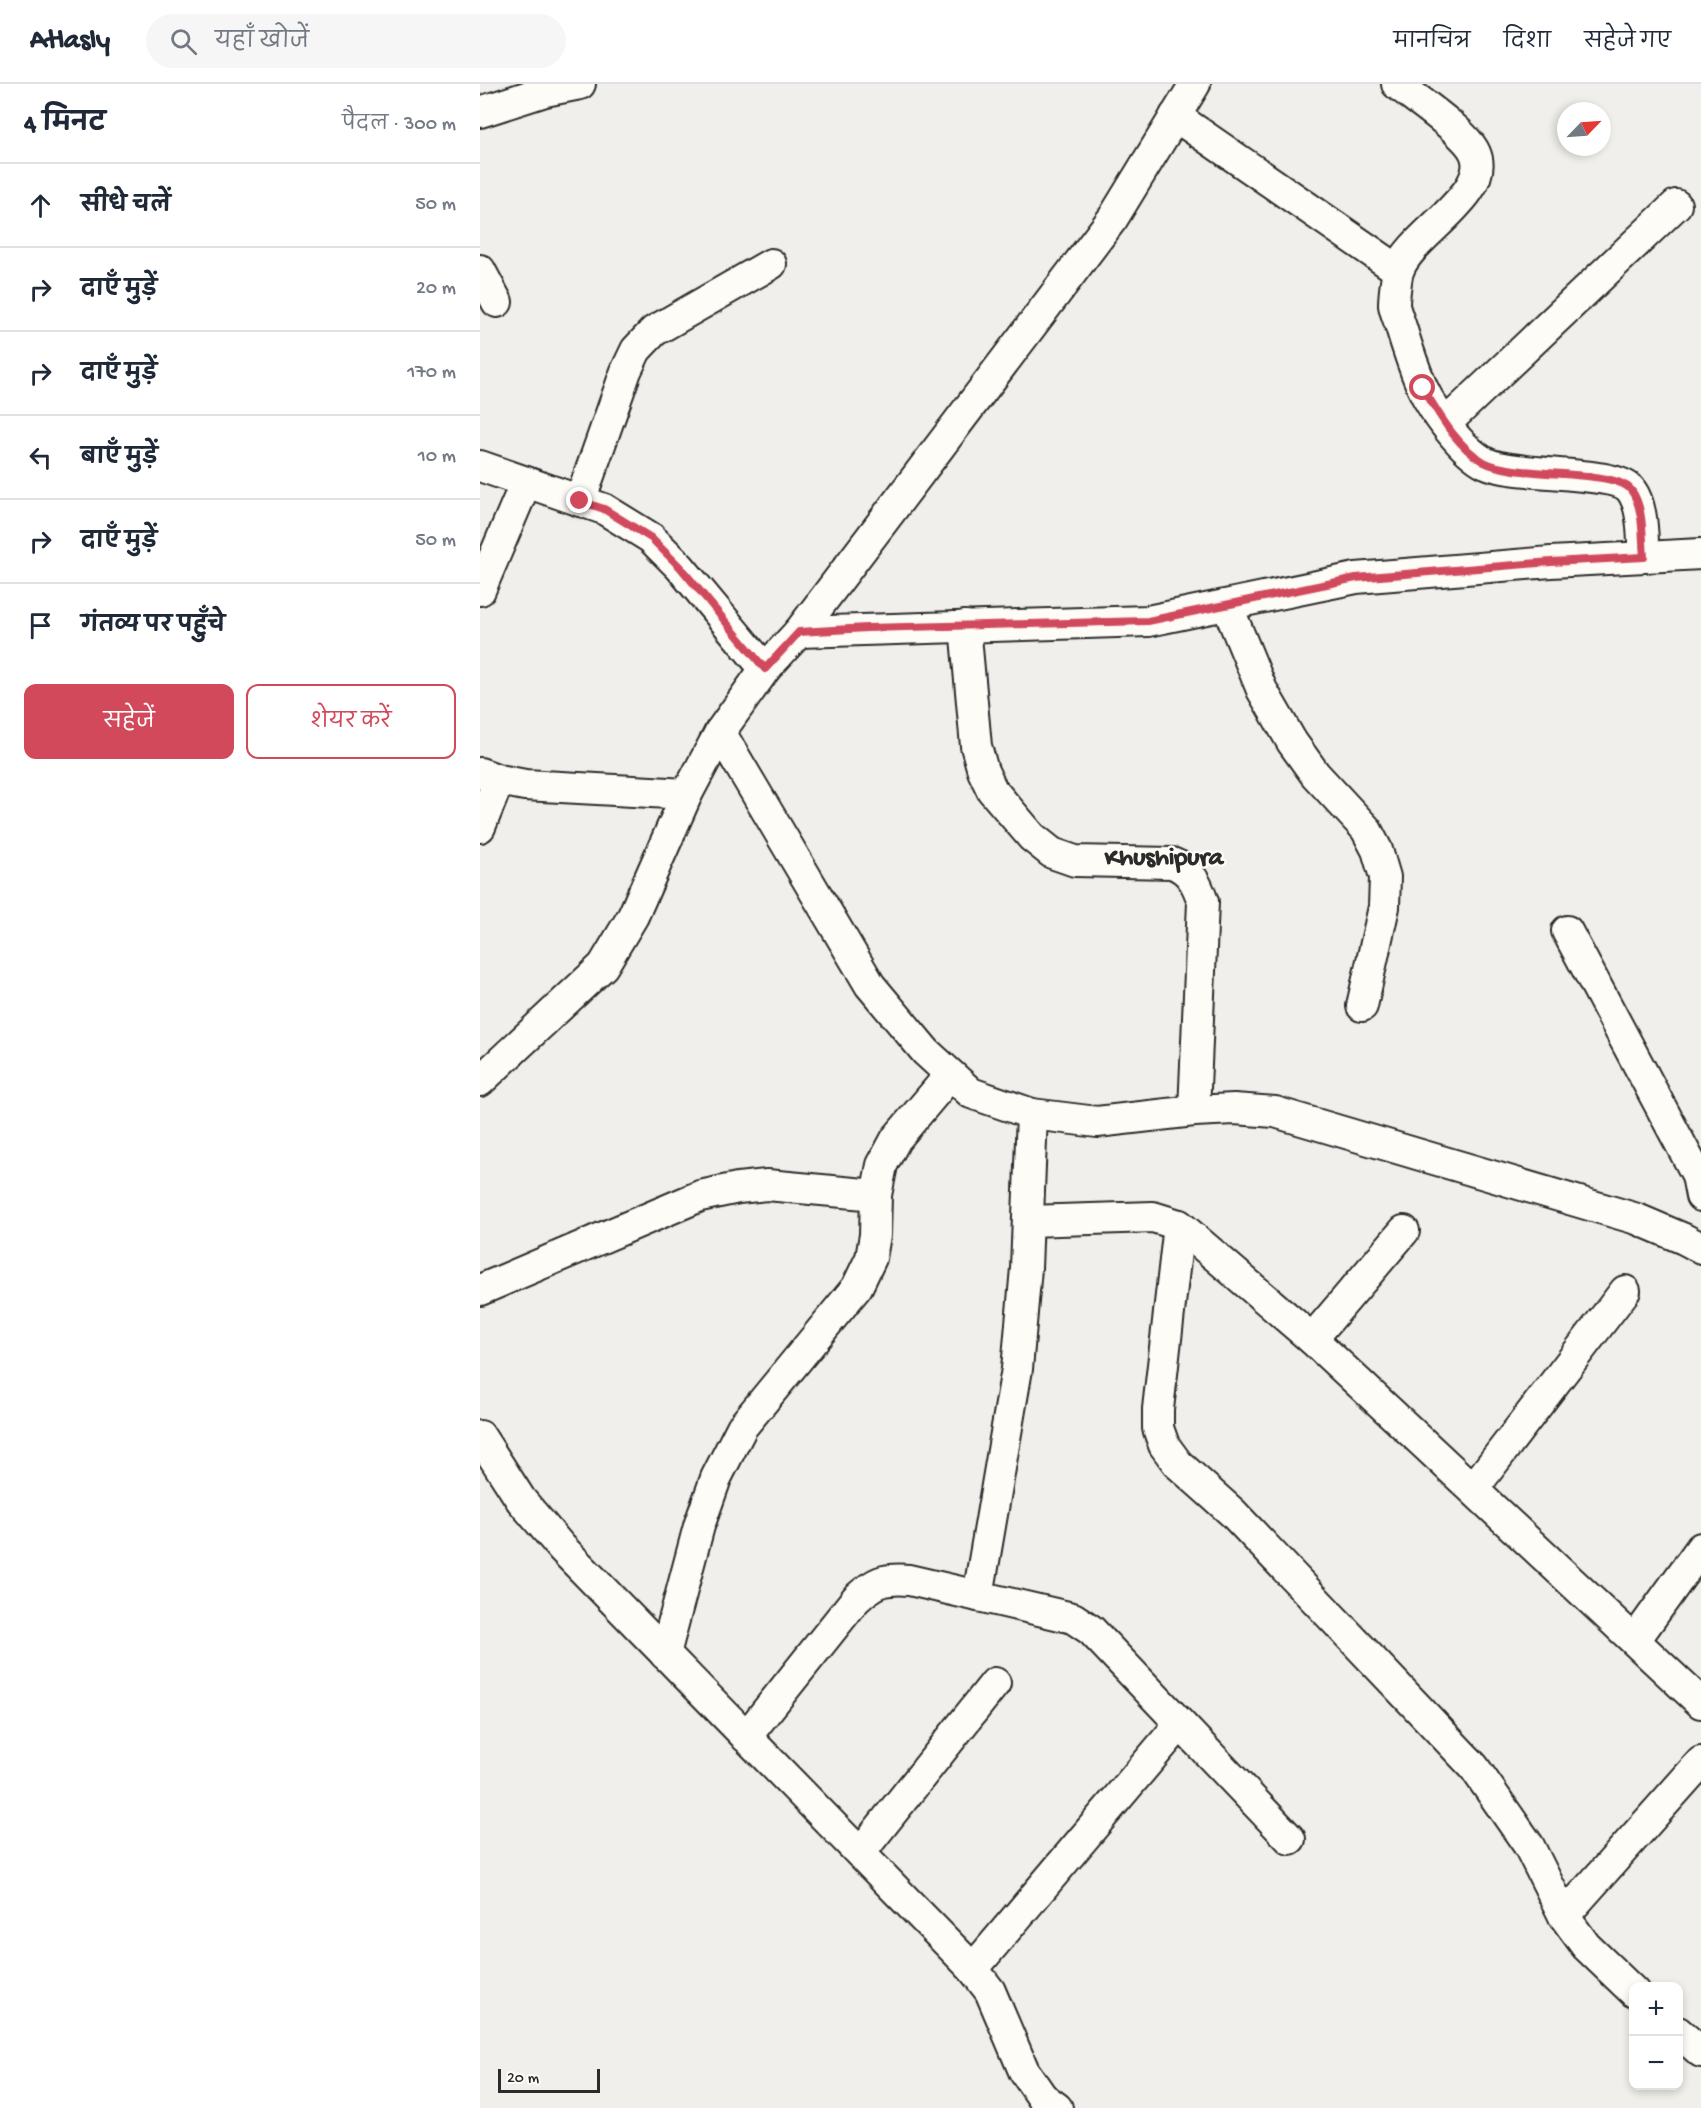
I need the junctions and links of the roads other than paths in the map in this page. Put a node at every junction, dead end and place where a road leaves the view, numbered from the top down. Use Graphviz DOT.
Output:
graph roads {
  1 [pos="580,84"];
  2 [pos="1195,84"];
  3 [pos="1397,84"];
  4 [pos="480,112"];
  5 [pos="1175,116"];
  6 [pos="1676,205"];
  7 [pos="771,264"];
  8 [pos="480,270"];
  9 [pos="1398,270"];
  10 [pos="498,302"];
  11 [pos="1445,424"];
  12 [pos="480,466"];
  13 [pos="526,482"];
  14 [pos="580,501"];
  15 [pos="1701,554"];
  16 [pos="1644,557"];
  17 [pos="480,590"];
  18 [pos="1227,605"];
  19 [pos="965,626"];
  20 [pos="799,632"];
  21 [pos="765,669"];
  22 [pos="720,732"];
  23 [pos="490,776"];
  24 [pos="687,794"];
  25 [pos="480,827"];
  26 [pos="1567,932"];
  27 [pos="1362,1006"];
  28 [pos="950,1075"];
  29 [pos="480,1081"];
  30 [pos="1194,1111"];
  31 [pos="1032,1114"];
  32 [pos="876,1195"];
  33 [pos="1701,1196"];
  34 [pos="1028,1221"];
  35 [pos="1179,1225"];
  36 [pos="1404,1231"];
  37 [pos="1701,1248"];
  38 [pos="480,1290"];
  39 [pos="1625,1292"];
  40 [pos="1312,1338"];
  41 [pos="480,1436"];
  42 [pos="1473,1489"];
  43 [pos="1701,1548"];
  44 [pos="978,1596"];
  45 [pos="1635,1640"];
  46 [pos="665,1654"];
  47 [pos="995,1683"];
  48 [pos="1701,1702"];
  49 [pos="1180,1724"];
  50 [pos="746,1737"];
  51 [pos="1701,1762"];
  52 [pos="1290,1839"];
  53 [pos="860,1853"];
  54 [pos="1564,1916"];
  55 [pos="973,1969"];
  56 [pos="1629,1987"];
  57 [pos="1683,2036"];
  58 [pos="1701,2052"];
  59 [pos="1057,2108"];
  1 -- 4 [label="street"];
  2 -- 5 [label="street"];
  3 -- 9 [label="street"];
  5 -- 9 [label="street"];
  5 -- 20 [label="street"];
  6 -- 11 [label="street"];
  7 -- 14 [label="street"];
  8 -- 10 [label="street"];
  9 -- 11 [label="street"];
  11 -- 16 [label="street"];
  12 -- 13 [label="street"];
  13 -- 14 [label="street"];
  13 -- 17 [label="street"];
  14 -- 21 [label="street"];
  15 -- 16 [label="street"];
  16 -- 18 [label="street"];
  18 -- 19 [label="street"];
  18 -- 27 [label="street"];
  19 -- 20 [label="street"];
  19 -- 30 [label="street"];
  20 -- 21 [label="street"];
  21 -- 22 [label="street"];
  22 -- 24 [label="street"];
  22 -- 28 [label="street"];
  23 -- 24 [label="street"];
  23 -- 25 [label="street"];
  24 -- 29 [label="street"];
  26 -- 33 [label="street"];
  28 -- 31 [label="street"];
  28 -- 32 [label="street"];
  30 -- 31 [label="street"];
  30 -- 37 [label="street"];
  31 -- 34 [label="street"];
  32 -- 38 [label="street"];
  32 -- 46 [label="street"];
  34 -- 35 [label="street"];
  34 -- 44 [label="street"];
  35 -- 40 [label="street"];
  35 -- 54 [label="street"];
  36 -- 40 [label="street"];
  39 -- 42 [label="street"];
  40 -- 42 [label="street"];
  41 -- 46 [label="street"];
  42 -- 45 [label="street"];
  43 -- 45 [label="street"];
  44 -- 49 [label="street"];
  44 -- 50 [label="street"];
  45 -- 48 [label="street"];
  46 -- 50 [label="street"];
  47 -- 53 [label="street"];
  49 -- 52 [label="street"];
  49 -- 55 [label="street"];
  50 -- 53 [label="street"];
  51 -- 54 [label="street"];
  53 -- 55 [label="street"];
  54 -- 56 [label="street"];
  55 -- 59 [label="street"];
  57 -- 58 [label="street"];
}
